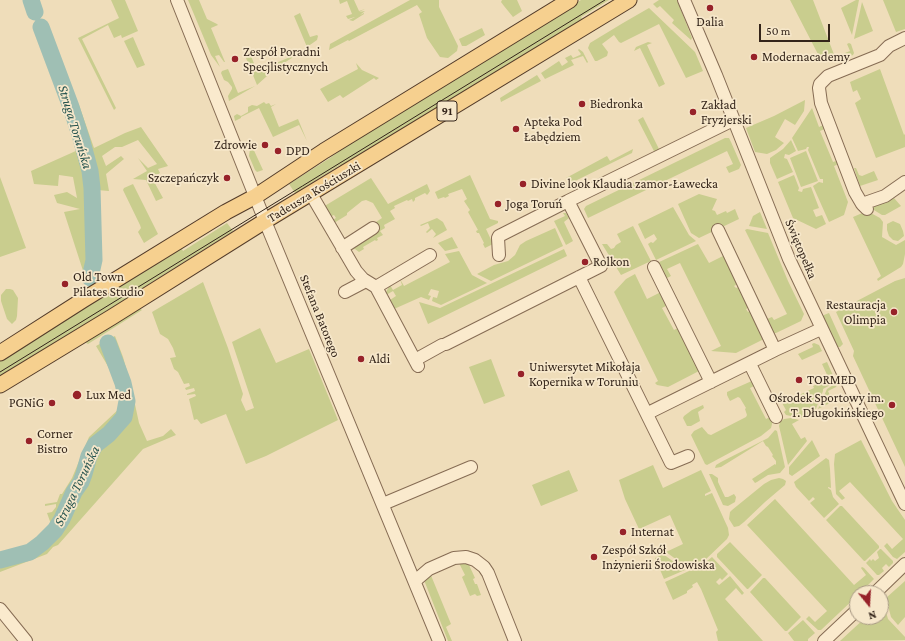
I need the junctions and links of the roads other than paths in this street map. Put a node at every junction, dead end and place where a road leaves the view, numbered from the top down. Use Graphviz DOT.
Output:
graph roads {
  1 [pos="177,0"];
  2 [pos="570,0"];
  3 [pos="629,0"];
  4 [pos="684,0"];
  5 [pos="905,38"];
  6 [pos="733,120"];
  7 [pos="905,182"];
  8 [pos="311,194"];
  9 [pos="256,196"];
  10 [pos="568,201"];
  11 [pos="265,221"];
  12 [pos="373,228"];
  13 [pos="718,230"];
  14 [pos="342,248"];
  15 [pos="430,255"];
  16 [pos="499,255"];
  17 [pos="654,267"];
  18 [pos="579,277"];
  19 [pos="371,284"];
  20 [pos="345,292"];
  21 [pos="822,328"];
  22 [pos="776,350"];
  23 [pos="0,353"];
  24 [pos="750,364"];
  25 [pos="711,382"];
  26 [pos="0,385"];
  27 [pos="648,413"];
  28 [pos="776,417"];
  29 [pos="688,456"];
  30 [pos="471,467"];
  31 [pos="383,504"];
  32 [pos="905,504"];
  33 [pos="905,564"];
  34 [pos="415,580"];
  35 [pos="883,585"];
  36 [pos="0,609"];
  37 [pos="849,618"];
  38 [pos="26,641"];
  39 [pos="439,641"];
  40 [pos="515,641"];
  41 [pos="824,641"];
  1 -- 9 [label="street, Stefana Batorego"];
  2 -- 9 [label="main road, Tadeusza Kościuszki / 91"];
  3 -- 8 [label="main road, Tadeusza Kościuszki / 91"];
  4 -- 6 [label="street, Świętopełka"];
  5 -- 7 [label="street"];
  6 -- 10 [label="street"];
  6 -- 21 [label="street, Świętopełka"];
  8 -- 11 [label="main road, Tadeusza Kościuszki / 91"];
  8 -- 14 [label="street"];
  9 -- 11 [label="street, Stefana Batorego"];
  9 -- 23 [label="main road, Tadeusza Kościuszki / 91"];
  10 -- 16 [label="street"];
  10 -- 18 [label="street"];
  11 -- 26 [label="main road, Tadeusza Kościuszki / 91"];
  11 -- 31 [label="street, Stefana Batorego"];
  12 -- 14 [label="street"];
  13 -- 22 [label="street"];
  14 -- 19 [label="street"];
  15 -- 19 [label="street"];
  17 -- 25 [label="street"];
  18 -- 19 [label="street"];
  18 -- 27 [label="street"];
  19 -- 20 [label="street"];
  21 -- 22 [label="street"];
  21 -- 32 [label="street, Świętopełka"];
  22 -- 24 [label="street"];
  24 -- 25 [label="street"];
  24 -- 28 [label="street"];
  25 -- 27 [label="street"];
  27 -- 29 [label="street"];
  30 -- 31 [label="street"];
  31 -- 34 [label="street, Stefana Batorego"];
  33 -- 35 [label="street"];
  34 -- 39 [label="street, Stefana Batorego"];
  34 -- 40 [label="street"];
  36 -- 38 [label="street"];
  37 -- 41 [label="street"];
}
